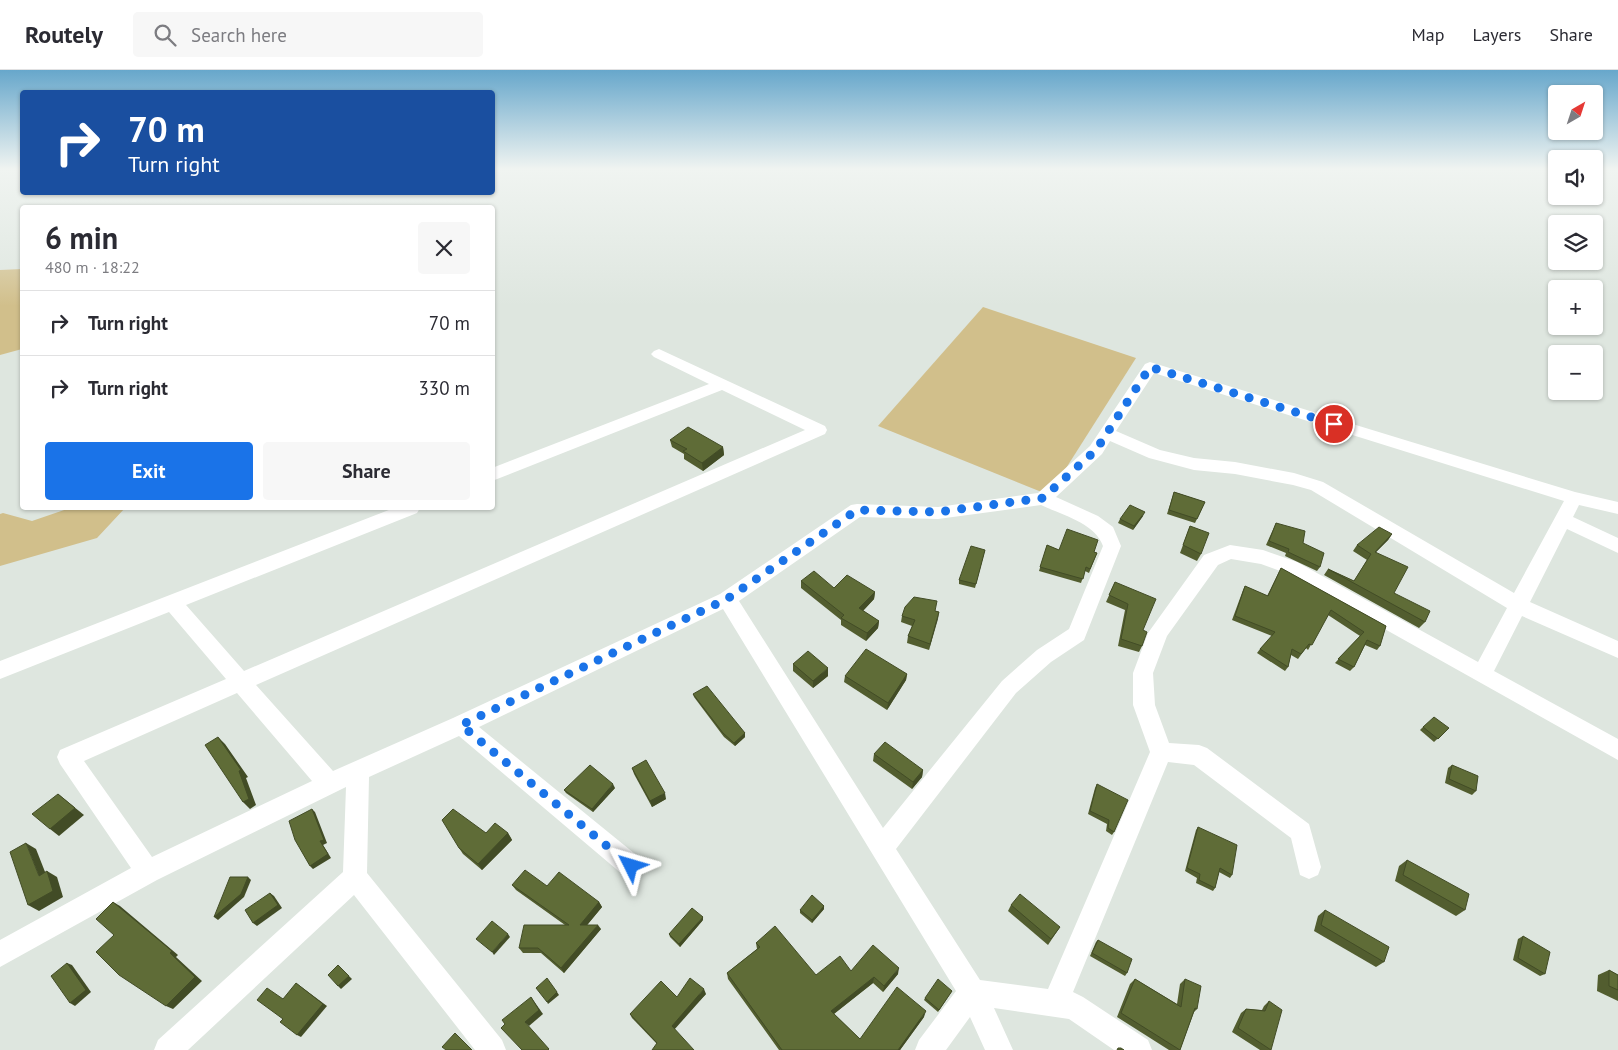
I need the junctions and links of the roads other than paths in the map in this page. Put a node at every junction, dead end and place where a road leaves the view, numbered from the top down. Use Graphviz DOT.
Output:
graph roads {
  1 [pos="659,354"];
  2 [pos="722,384"];
  3 [pos="1108,434"];
  4 [pos="495,474"];
  5 [pos="1043,498"];
  6 [pos="1574,498"];
  7 [pos="1618,508"];
  8 [pos="405,510"];
  9 [pos="1563,520"];
  10 [pos="1618,546"];
  11 [pos="727,599"];
  12 [pos="172,602"];
  13 [pos="1518,605"];
  14 [pos="1618,650"];
  15 [pos="0,670"];
  16 [pos="1482,674"];
  17 [pos="241,682"];
  18 [pos="461,725"];
  19 [pos="1618,750"];
  20 [pos="1161,752"];
  21 [pos="358,771"];
  22 [pos="329,784"];
  23 [pos="882,848"];
  24 [pos="631,866"];
  25 [pos="1309,867"];
  26 [pos="148,872"];
  27 [pos="355,877"];
  28 [pos="0,954"];
  29 [pos="972,992"];
  30 [pos="1055,1004"];
  31 [pos="168,1050"];
  32 [pos="492,1050"];
  33 [pos="929,1050"];
  34 [pos="999,1050"];
  35 [pos="1138,1050"];
  1 -- 2 [label="street"];
  2 -- 4 [label="street"];
  2 -- 17 [label="street"];
  3 -- 5 [label="street"];
  3 -- 6 [label="street"];
  3 -- 13 [label="street"];
  5 -- 11 [label="street"];
  5 -- 23 [label="street"];
  6 -- 7 [label="street"];
  6 -- 9 [label="street"];
  8 -- 12 [label="street"];
  9 -- 10 [label="street"];
  9 -- 13 [label="street"];
  11 -- 18 [label="street"];
  11 -- 23 [label="street"];
  12 -- 15 [label="street"];
  12 -- 17 [label="street"];
  13 -- 14 [label="street"];
  13 -- 16 [label="street"];
  16 -- 19 [label="street"];
  16 -- 20 [label="street"];
  17 -- 22 [label="street"];
  17 -- 26 [label="street"];
  18 -- 21 [label="street"];
  18 -- 24 [label="street"];
  20 -- 25 [label="street"];
  20 -- 30 [label="street"];
  21 -- 22 [label="street"];
  21 -- 27 [label="street"];
  22 -- 26 [label="street"];
  23 -- 29 [label="street"];
  26 -- 28 [label="street"];
  27 -- 31 [label="street"];
  27 -- 32 [label="street"];
  29 -- 30 [label="street"];
  29 -- 33 [label="street"];
  29 -- 34 [label="street"];
  30 -- 35 [label="street"];
}
